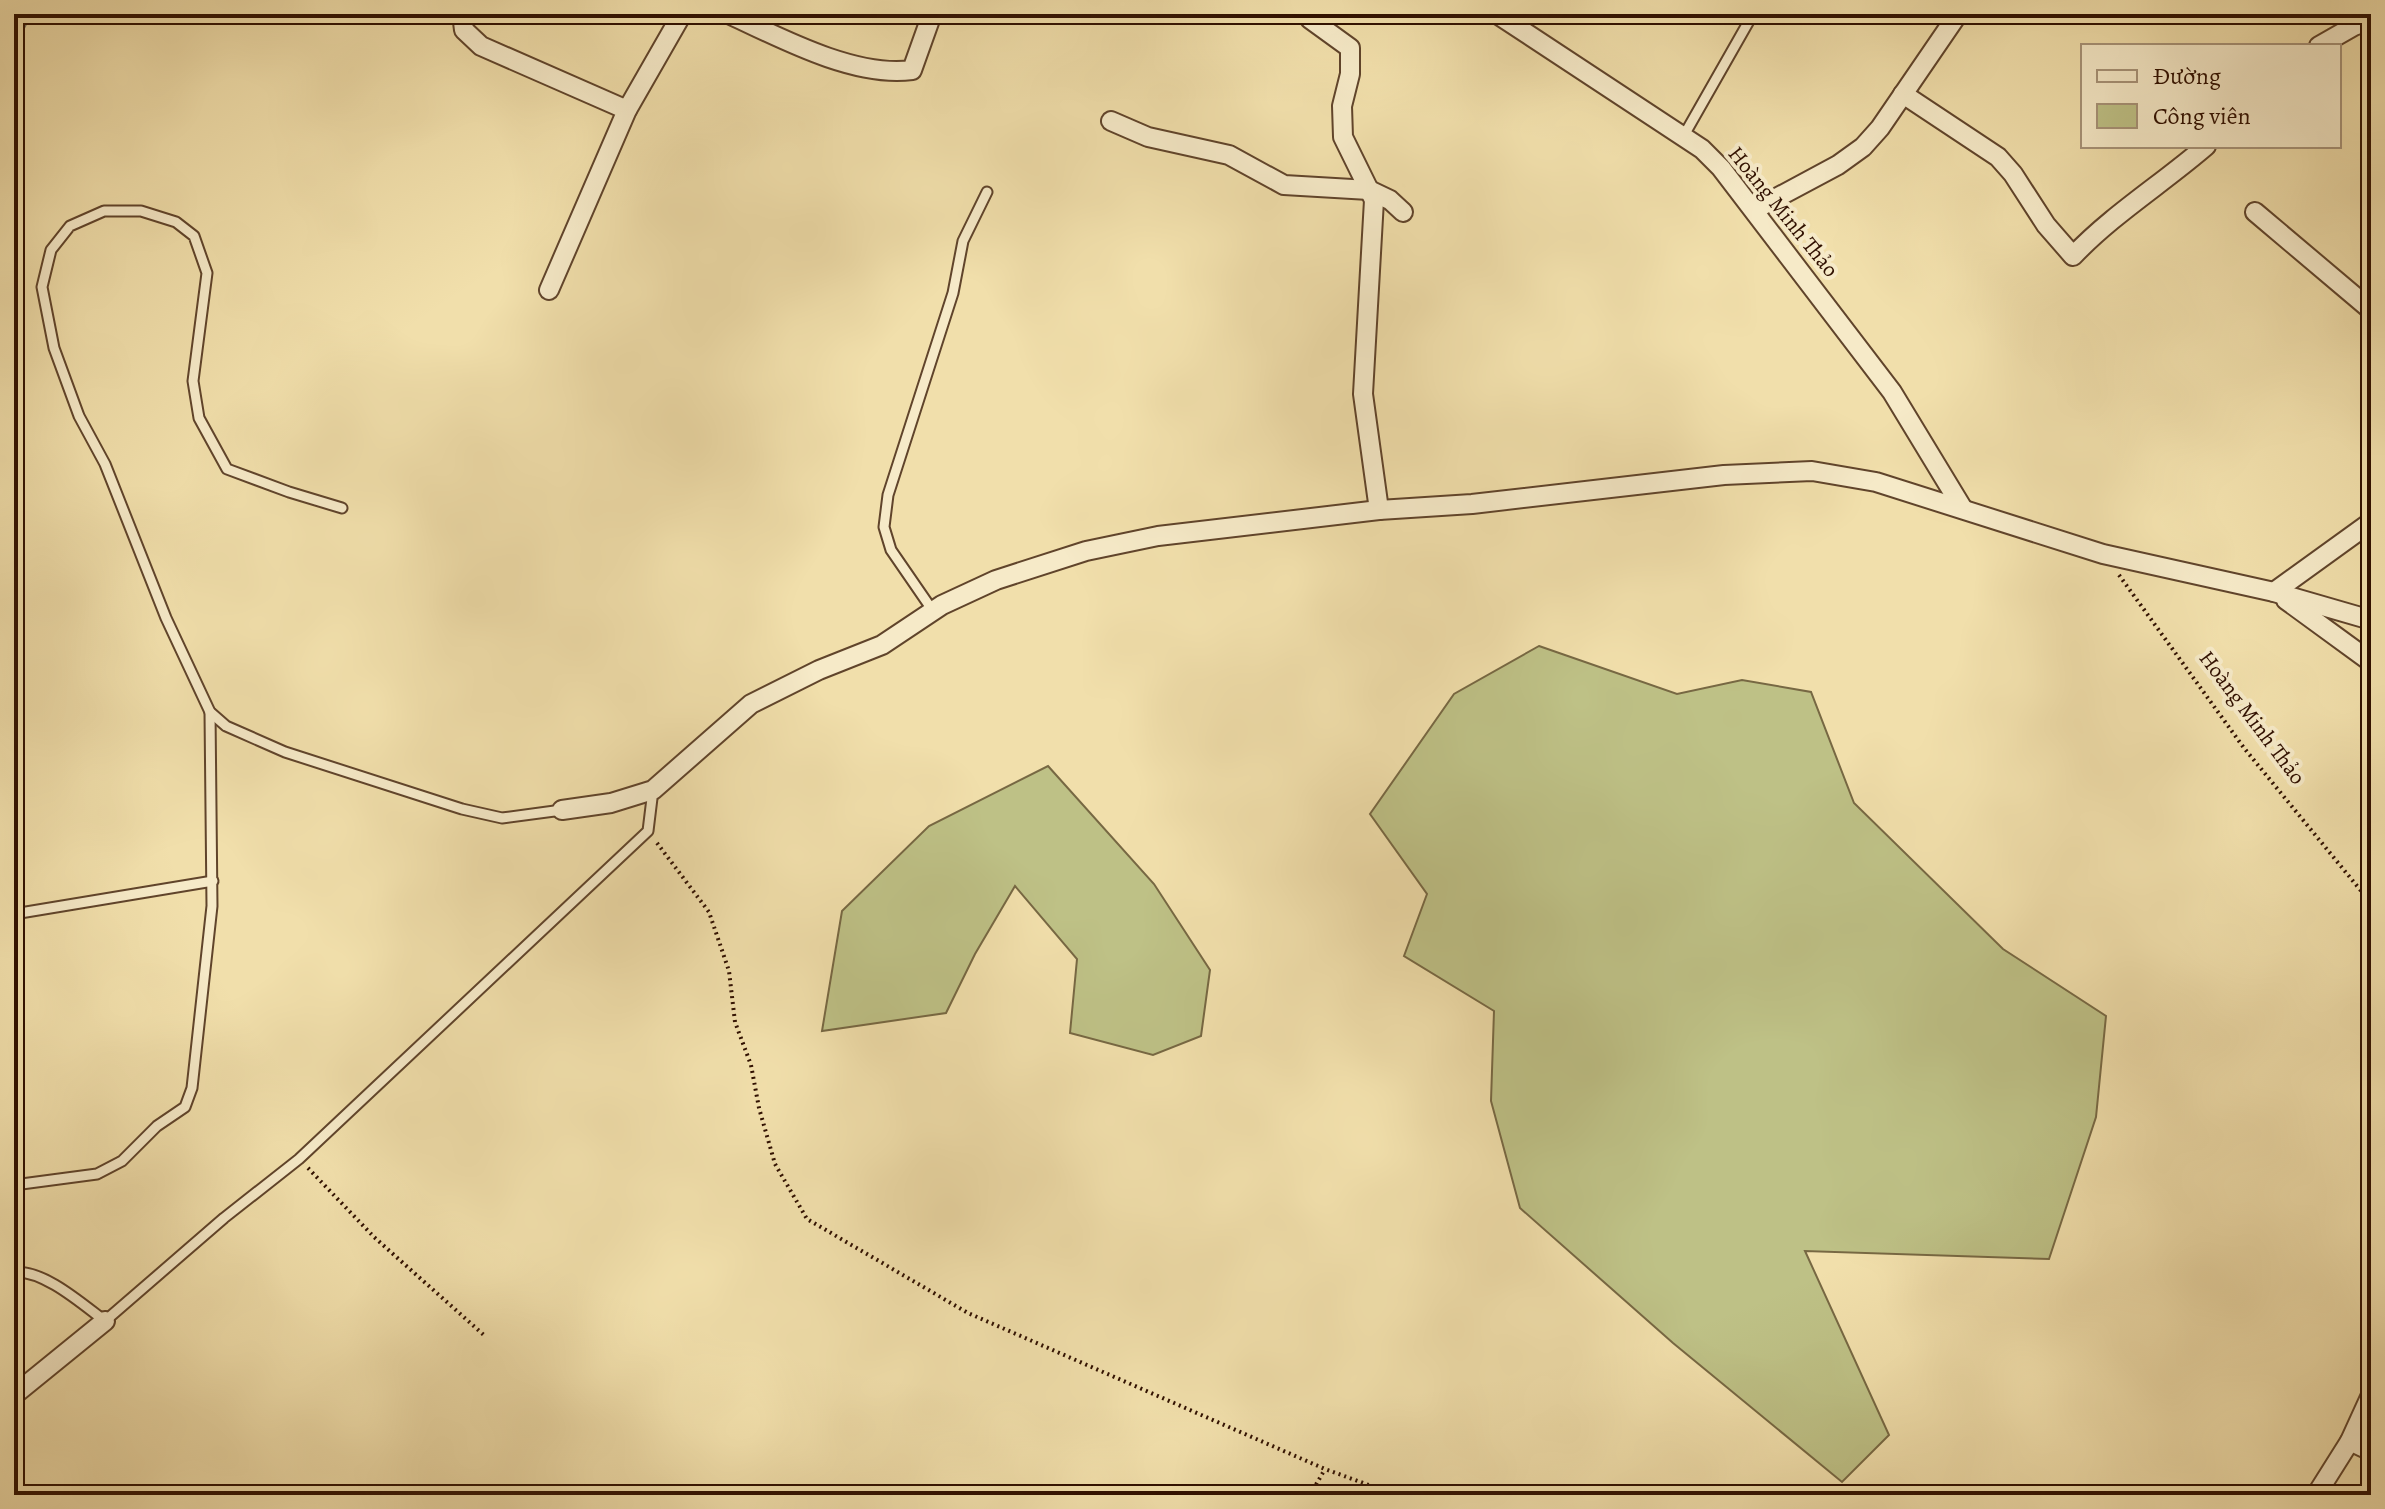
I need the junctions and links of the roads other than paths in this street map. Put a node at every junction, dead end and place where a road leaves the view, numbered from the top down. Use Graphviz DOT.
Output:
graph roads {
  1 [pos="462,14"];
  2 [pos="682,14"];
  3 [pos="729,14"];
  4 [pos="932,14"];
  5 [pos="1497,14"];
  6 [pos="1753,14"];
  7 [pos="1958,14"];
  8 [pos="1310,19"];
  9 [pos="2371,20"];
  10 [pos="2322,44"];
  11 [pos="1903,94"];
  12 [pos="627,110"];
  13 [pos="1111,121"];
  14 [pos="1683,137"];
  15 [pos="2204,148"];
  16 [pos="1369,190"];
  17 [pos="987,192"];
  18 [pos="1754,210"];
  19 [pos="1403,212"];
  20 [pos="2255,212"];
  21 [pos="549,290"];
  22 [pos="2371,310"];
  23 [pos="342,508"];
  24 [pos="1963,509"];
  25 [pos="1379,510"];
  26 [pos="2371,522"];
  27 [pos="2274,592"];
  28 [pos="933,611"];
  29 [pos="2371,620"];
  30 [pos="2371,662"];
  31 [pos="210,712"];
  32 [pos="653,790"];
  33 [pos="562,810"];
  34 [pos="213,881"];
  35 [pos="14,914"];
  36 [pos="14,1185"];
  37 [pos="14,1272"];
  38 [pos="105,1321"];
  39 [pos="14,1395"];
  40 [pos="2371,1395"];
  41 [pos="2350,1441"];
  42 [pos="2371,1451"];
  43 [pos="2316,1495"];
  1 -- 12 [label="street"];
  2 -- 12 [label="street"];
  3 -- 4 [label="street"];
  5 -- 14 [label="street, Hoàng Minh Thảo"];
  6 -- 14 [label="lane"];
  7 -- 11 [label="street"];
  8 -- 16 [label="street"];
  9 -- 10 [label="street"];
  11 -- 15 [label="street"];
  11 -- 18 [label="street"];
  12 -- 21 [label="street"];
  13 -- 16 [label="street"];
  14 -- 18 [label="street, Hoàng Minh Thảo"];
  16 -- 19 [label="street"];
  16 -- 25 [label="street"];
  17 -- 28 [label="lane"];
  18 -- 24 [label="street, Hoàng Minh Thảo"];
  20 -- 22 [label="street"];
  23 -- 31 [label="lane"];
  24 -- 25 [label="street"];
  24 -- 27 [label="street"];
  25 -- 28 [label="street"];
  26 -- 27 [label="street"];
  27 -- 29 [label="street"];
  27 -- 30 [label="street"];
  28 -- 32 [label="street"];
  31 -- 33 [label="lane"];
  31 -- 34 [label="lane"];
  32 -- 33 [label="street"];
  32 -- 38 [label="lane"];
  34 -- 35 [label="lane"];
  34 -- 36 [label="lane"];
  37 -- 38 [label="lane"];
  38 -- 39 [label="street"];
  40 -- 41 [label="street"];
  41 -- 42 [label="street"];
  41 -- 43 [label="street"];
}
